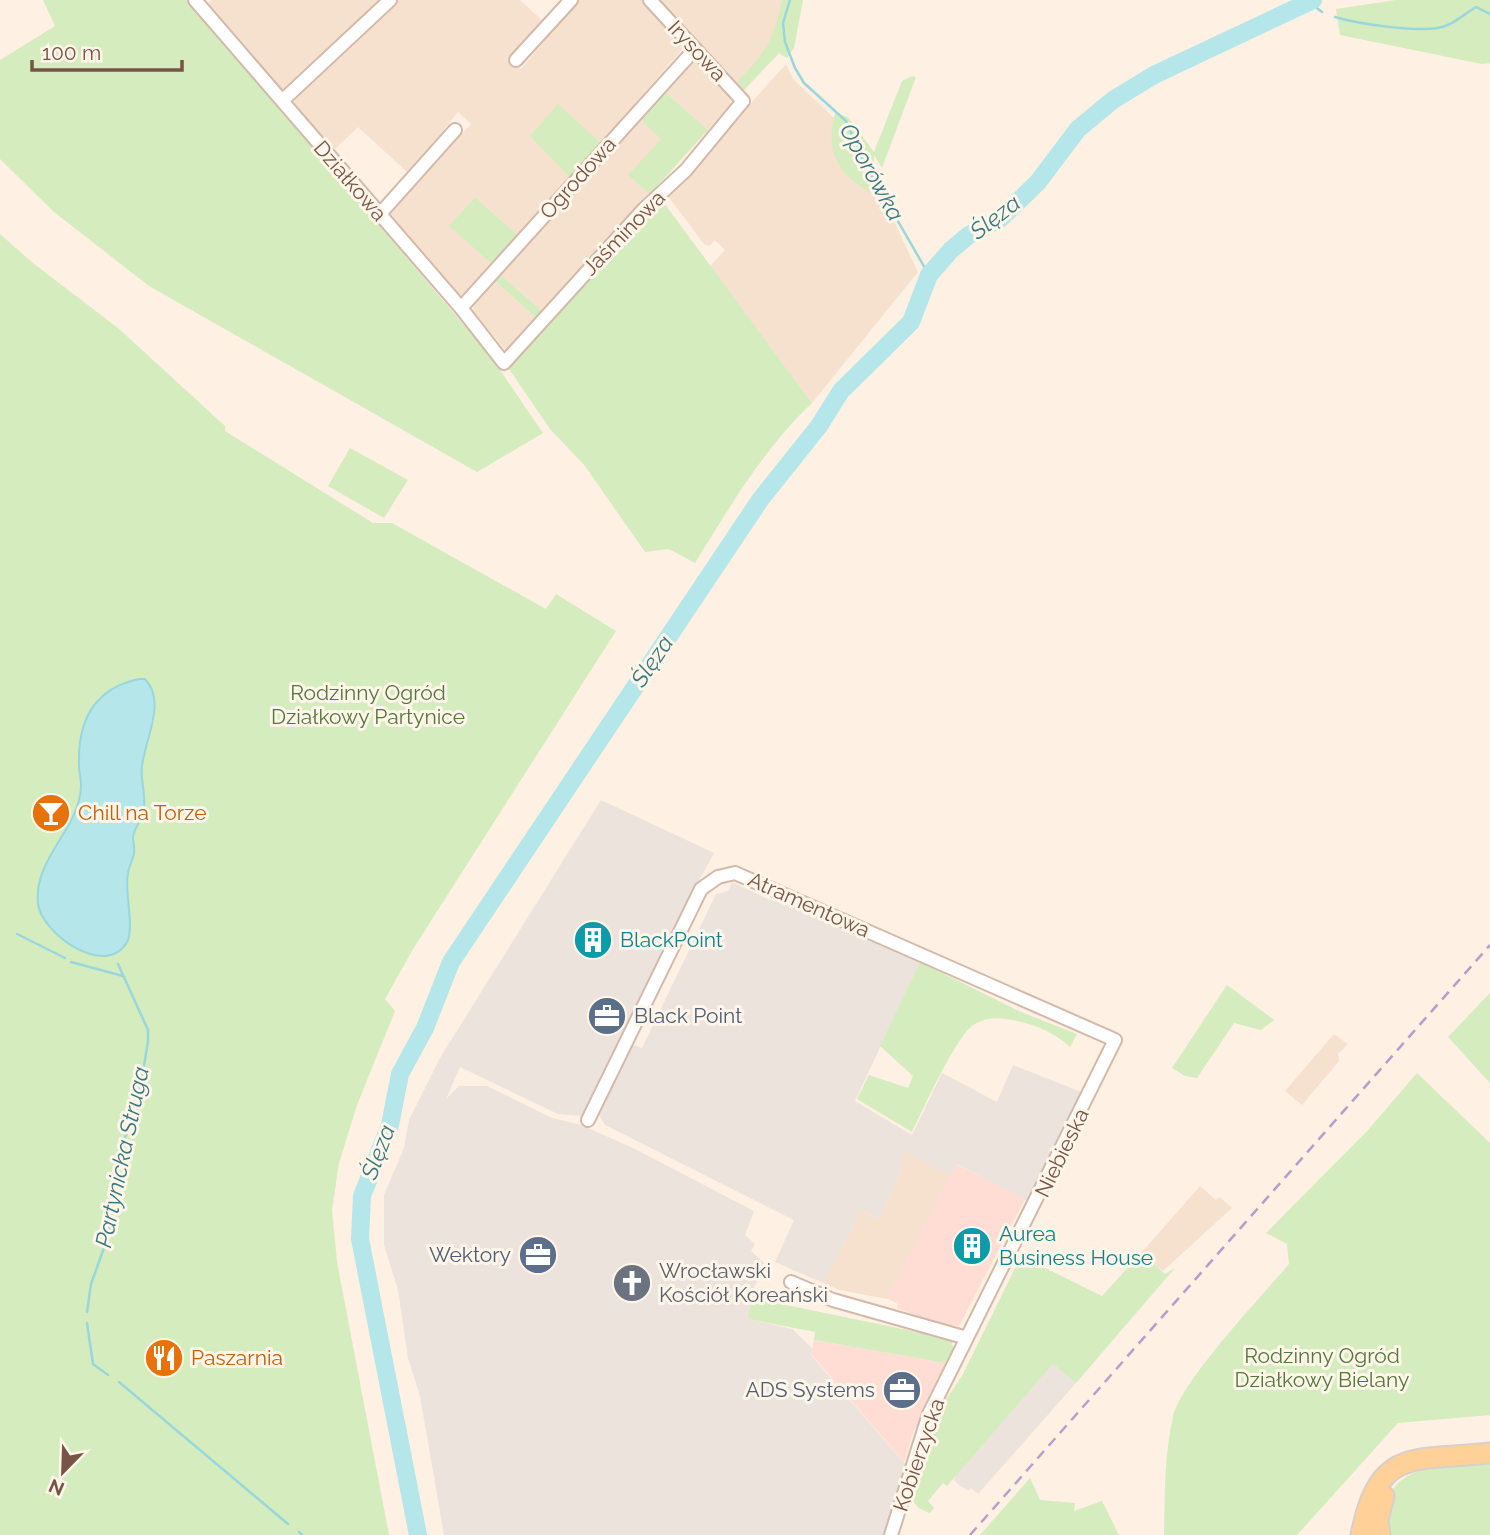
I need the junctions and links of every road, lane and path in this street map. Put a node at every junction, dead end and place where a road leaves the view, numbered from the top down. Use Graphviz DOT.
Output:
graph roads {
  1 [pos="195,0"];
  2 [pos="390,0"];
  3 [pos="571,0"];
  4 [pos="650,0"];
  5 [pos="695,49"];
  6 [pos="516,60"];
  7 [pos="282,102"];
  8 [pos="743,102"];
  9 [pos="456,131"];
  10 [pos="379,215"];
  11 [pos="461,308"];
  12 [pos="504,363"];
  13 [pos="1115,1040"];
  14 [pos="587,1120"];
  15 [pos="790,1282"];
  16 [pos="967,1338"];
  17 [pos="1490,1453"];
  18 [pos="1437,1458"];
  19 [pos="891,1535"];
  20 [pos="1362,1535"];
  21 [pos="1380,1535"];
  1 -- 7 [label="street, Działkowa"];
  2 -- 7 [label="street"];
  3 -- 6 [label="street"];
  4 -- 5 [label="street, Irysowa"];
  5 -- 8 [label="street, Irysowa"];
  5 -- 11 [label="street, Ogrodowa"];
  7 -- 10 [label="street, Działkowa"];
  8 -- 12 [label="street, Jaśminowa"];
  9 -- 10 [label="street"];
  10 -- 11 [label="street, Działkowa"];
  11 -- 12 [label="street, Działkowa"];
  13 -- 14 [label="street, Atramentowa"];
  13 -- 16 [label="street, Niebieska"];
  15 -- 16 [label="street"];
  16 -- 19 [label="street, Kobierzycka"];
  17 -- 18 [label="main road"];
  18 -- 20 [label="main road"];
  18 -- 21 [label="main road"];
}
